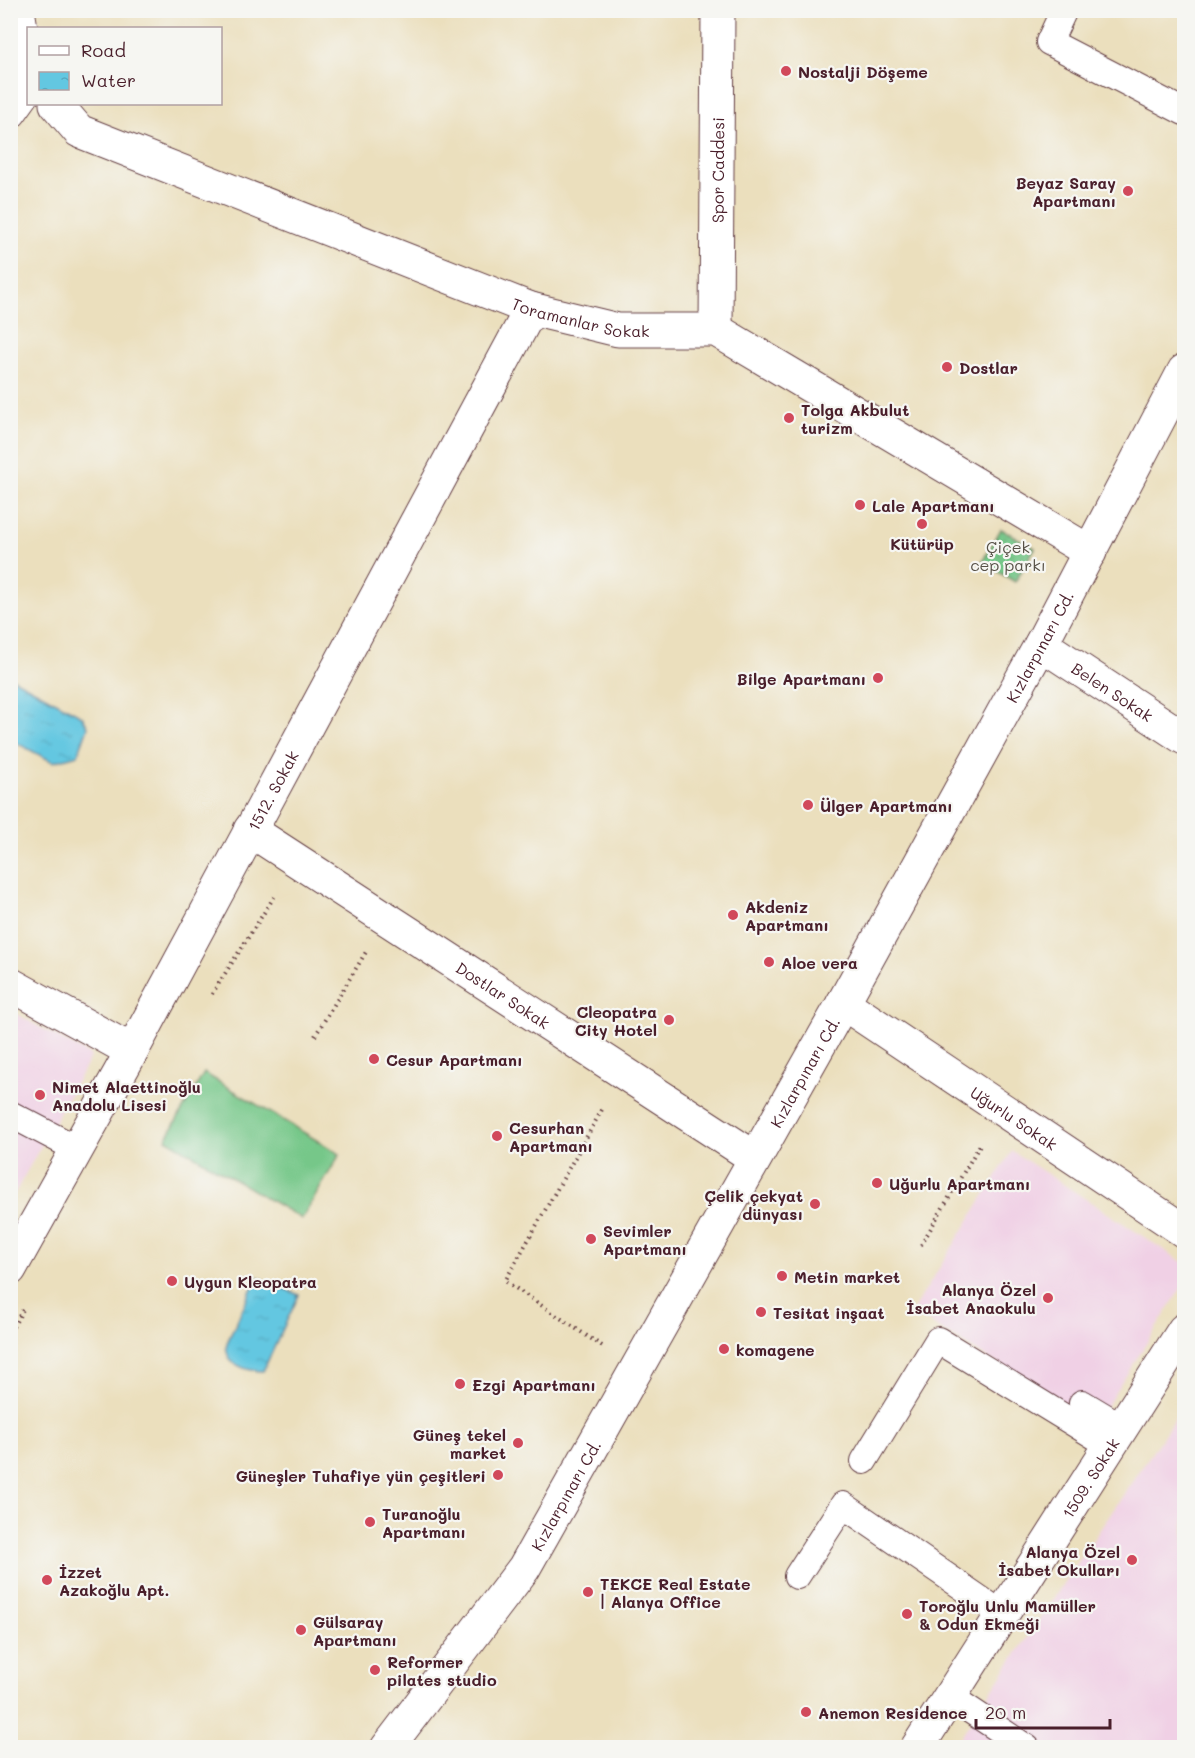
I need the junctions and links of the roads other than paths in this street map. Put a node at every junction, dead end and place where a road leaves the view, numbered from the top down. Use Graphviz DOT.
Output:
graph roads {
  1 [pos="18,10"];
  2 [pos="718,10"];
  3 [pos="1064,10"];
  4 [pos="27,65"];
  5 [pos="27,88"];
  6 [pos="57,105"];
  7 [pos="10,112"];
  8 [pos="1185,112"];
  9 [pos="531,309"];
  10 [pos="716,330"];
  11 [pos="1185,371"];
  12 [pos="1090,552"];
  13 [pos="1041,644"];
  14 [pos="1185,738"];
  15 [pos="250,830"];
  16 [pos="10,984"];
  17 [pos="843,1003"];
  18 [pos="132,1051"];
  19 [pos="10,1113"];
  20 [pos="77,1149"];
  21 [pos="755,1158"];
  22 [pos="1185,1231"];
  23 [pos="10,1269"];
  24 [pos="1185,1330"];
  25 [pos="1082,1403"];
  26 [pos="1117,1437"];
  27 [pos="864,1461"];
  28 [pos="797,1576"];
  29 [pos="1002,1614"];
  30 [pos="949,1696"];
  31 [pos="387,1748"];
  32 [pos="916,1748"];
  33 [pos="1027,1748"];
  1 -- 4 [label="street"];
  2 -- 10 [label="street, Spor Caddesi"];
  3 -- 8 [label="lane"];
  5 -- 7 [label="street"];
  6 -- 9 [label="street, Toramanlar Sokak"];
  9 -- 10 [label="street, Toramanlar Sokak"];
  9 -- 15 [label="street, 1512. Sokak"];
  10 -- 12 [label="street"];
  11 -- 12 [label="street, Kızlarpınarı Cd."];
  12 -- 13 [label="street, Kızlarpınarı Cd."];
  13 -- 14 [label="street, Belen Sokak"];
  13 -- 17 [label="street, Kızlarpınarı Cd."];
  15 -- 18 [label="street, 1512. Sokak"];
  15 -- 21 [label="street, Dostlar Sokak"];
  16 -- 18 [label="street"];
  17 -- 21 [label="street, Kızlarpınarı Cd."];
  17 -- 22 [label="street, Uğurlu Sokak"];
  18 -- 20 [label="street, 1512. Sokak"];
  19 -- 20 [label="lane"];
  20 -- 23 [label="street, 1512. Sokak"];
  21 -- 31 [label="street, Kızlarpınarı Cd."];
  24 -- 26 [label="street, 1509. Sokak"];
  25 -- 26 [label="lane"];
  26 -- 27 [label="lane"];
  26 -- 29 [label="street, 1509. Sokak"];
  28 -- 29 [label="lane"];
  29 -- 30 [label="street, 1509. Sokak"];
  30 -- 32 [label="street, 1509. Sokak"];
  30 -- 33 [label="lane"];
}
